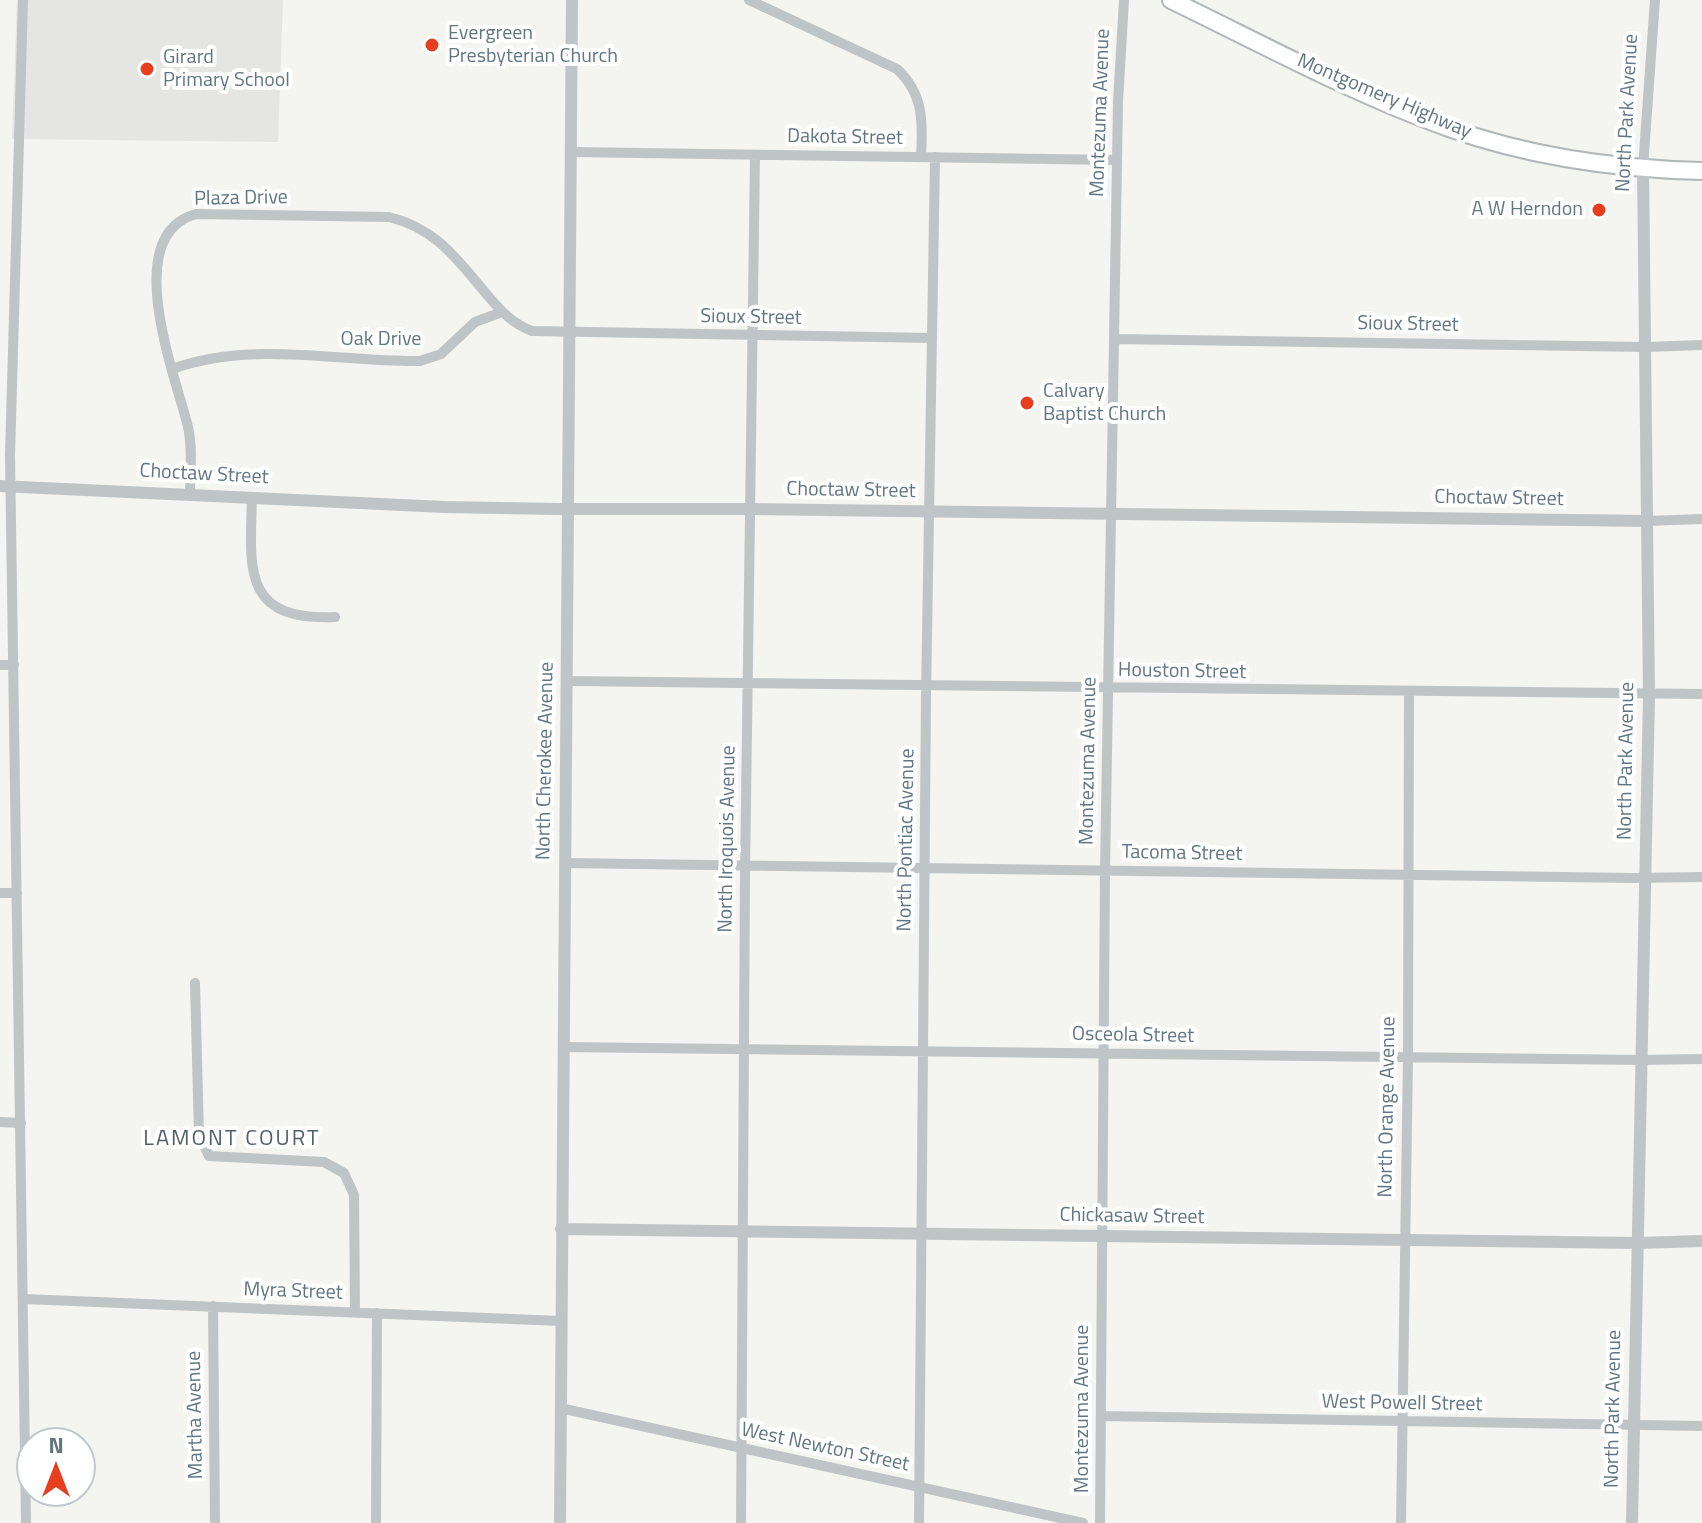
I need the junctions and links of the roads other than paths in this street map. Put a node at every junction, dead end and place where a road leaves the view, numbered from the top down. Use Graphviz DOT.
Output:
graph roads {
  1 [pos="23,0"];
  2 [pos="572,0"];
  3 [pos="749,0"];
  4 [pos="1124,0"];
  5 [pos="1171,0"];
  6 [pos="1655,0"];
  7 [pos="572,152"];
  8 [pos="755,155"];
  9 [pos="921,157"];
  10 [pos="935,157"];
  11 [pos="1117,160"];
  12 [pos="1643,168"];
  13 [pos="1702,171"];
  14 [pos="502,312"];
  15 [pos="570,332"];
  16 [pos="753,336"];
  17 [pos="932,338"];
  18 [pos="1114,339"];
  19 [pos="1702,345"];
  20 [pos="1646,347"];
  21 [pos="172,369"];
  22 [pos="6,486"];
  23 [pos="190,495"];
  24 [pos="252,498"];
  25 [pos="569,508"];
  26 [pos="750,509"];
  27 [pos="929,512"];
  28 [pos="1111,514"];
  29 [pos="1702,519"];
  30 [pos="1647,521"];
  31 [pos="335,617"];
  32 [pos="0,665"];
  33 [pos="14,665"];
  34 [pos="567,681"];
  35 [pos="748,684"];
  36 [pos="926,686"];
  37 [pos="1109,689"];
  38 [pos="1409,692"];
  39 [pos="1702,694"];
  40 [pos="1649,695"];
  41 [pos="565,863"];
  42 [pos="745,867"];
  43 [pos="925,869"];
  44 [pos="1105,871"];
  45 [pos="1408,875"];
  46 [pos="1702,877"];
  47 [pos="1645,878"];
  48 [pos="0,893"];
  49 [pos="17,893"];
  50 [pos="195,983"];
  51 [pos="563,1047"];
  52 [pos="744,1049"];
  53 [pos="922,1051"];
  54 [pos="1105,1053"];
  55 [pos="1408,1057"];
  56 [pos="1702,1059"];
  57 [pos="1641,1060"];
  58 [pos="0,1122"];
  59 [pos="21,1123"];
  60 [pos="561,1229"];
  61 [pos="743,1231"];
  62 [pos="921,1234"];
  63 [pos="1102,1236"];
  64 [pos="1404,1240"];
  65 [pos="1702,1241"];
  66 [pos="1638,1243"];
  67 [pos="24,1299"];
  68 [pos="213,1306"];
  69 [pos="355,1312"];
  70 [pos="377,1313"];
  71 [pos="560,1321"];
  72 [pos="560,1408"];
  73 [pos="1101,1416"];
  74 [pos="1402,1422"];
  75 [pos="1634,1426"];
  76 [pos="1702,1426"];
  77 [pos="741,1448"];
  78 [pos="919,1487"];
  79 [pos="26,1523"];
  80 [pos="215,1523"];
  81 [pos="376,1523"];
  82 [pos="560,1523"];
  83 [pos="741,1523"];
  84 [pos="919,1523"];
  85 [pos="1083,1523"];
  86 [pos="1100,1523"];
  87 [pos="1401,1523"];
  88 [pos="1632,1523"];
  1 -- 22 [label="street"];
  2 -- 7 [label="street, North Cherokee Avenue"];
  3 -- 9 [label="street"];
  4 -- 11 [label="street, Montezuma Avenue"];
  5 -- 12 [label="main road, Montgomery Highway"];
  6 -- 12 [label="street, North Park Avenue"];
  7 -- 8 [label="street, Dakota Street"];
  7 -- 15 [label="street, North Cherokee Avenue"];
  8 -- 9 [label="street, Dakota Street"];
  8 -- 16 [label="street, North Iroquois Avenue"];
  9 -- 10 [label="street, Dakota Street"];
  10 -- 11 [label="street, Dakota Street"];
  10 -- 17 [label="street, North Pontiac Avenue"];
  11 -- 18 [label="street, Montezuma Avenue"];
  12 -- 13 [label="main road, Montgomery Highway"];
  12 -- 20 [label="street, North Park Avenue"];
  14 -- 15 [label="street"];
  14 -- 21 [label="street, Oak Drive"];
  14 -- 21 [label="street, Plaza Drive"];
  15 -- 16 [label="street, Sioux Street"];
  15 -- 25 [label="street, North Cherokee Avenue"];
  16 -- 17 [label="street, Sioux Street"];
  16 -- 26 [label="street, North Iroquois Avenue"];
  17 -- 27 [label="street, North Pontiac Avenue"];
  18 -- 20 [label="street, Sioux Street"];
  18 -- 28 [label="street, Montezuma Avenue"];
  19 -- 20 [label="street, Sioux Street"];
  20 -- 30 [label="street, North Park Avenue"];
  21 -- 23 [label="street, Plaza Drive"];
  22 -- 23 [label="street, Choctaw Street"];
  22 -- 33 [label="street"];
  23 -- 24 [label="street, Choctaw Street"];
  24 -- 25 [label="street, Choctaw Street"];
  24 -- 31 [label="street"];
  25 -- 26 [label="street, Choctaw Street"];
  25 -- 34 [label="street, North Cherokee Avenue"];
  26 -- 27 [label="street, Choctaw Street"];
  26 -- 35 [label="street, North Iroquois Avenue"];
  27 -- 28 [label="street, Choctaw Street"];
  27 -- 36 [label="street, North Pontiac Avenue"];
  28 -- 30 [label="street, Choctaw Street"];
  28 -- 37 [label="street, Montezuma Avenue"];
  29 -- 30 [label="street, Choctaw Street"];
  30 -- 40 [label="street, North Park Avenue"];
  32 -- 33 [label="street"];
  33 -- 49 [label="street"];
  34 -- 35 [label="street, Houston Street"];
  34 -- 41 [label="street, North Cherokee Avenue"];
  35 -- 36 [label="street, Houston Street"];
  35 -- 42 [label="street, North Iroquois Avenue"];
  36 -- 37 [label="street, Houston Street"];
  36 -- 43 [label="street, North Pontiac Avenue"];
  37 -- 38 [label="street, Houston Street"];
  37 -- 44 [label="street, Montezuma Avenue"];
  38 -- 40 [label="street, Houston Street"];
  38 -- 45 [label="street, North Orange Avenue"];
  39 -- 40 [label="street, Houston Street"];
  40 -- 47 [label="street, North Park Avenue"];
  41 -- 42 [label="street, Tacoma Street"];
  41 -- 51 [label="street, North Cherokee Avenue"];
  42 -- 43 [label="street, Tacoma Street"];
  42 -- 52 [label="street, North Iroquois Avenue"];
  43 -- 44 [label="street, Tacoma Street"];
  43 -- 53 [label="street, North Pontiac Avenue"];
  44 -- 45 [label="street, Tacoma Street"];
  44 -- 54 [label="street, Montezuma Avenue"];
  45 -- 47 [label="street, Tacoma Street"];
  45 -- 55 [label="street, North Orange Avenue"];
  46 -- 47 [label="street, Tacoma Street"];
  47 -- 57 [label="street, North Park Avenue"];
  48 -- 49 [label="street"];
  49 -- 59 [label="street"];
  50 -- 69 [label="street"];
  51 -- 52 [label="street, Osceola Street"];
  51 -- 60 [label="street, North Cherokee Avenue"];
  52 -- 53 [label="street, Osceola Street"];
  52 -- 61 [label="street, North Iroquois Avenue"];
  53 -- 54 [label="street, Osceola Street"];
  53 -- 62 [label="street, North Pontiac Avenue"];
  54 -- 55 [label="street, Osceola Street"];
  54 -- 63 [label="street, Montezuma Avenue"];
  55 -- 57 [label="street, Osceola Street"];
  55 -- 64 [label="street, North Orange Avenue"];
  56 -- 57 [label="street, Osceola Street"];
  57 -- 66 [label="street, North Park Avenue"];
  58 -- 59 [label="street"];
  59 -- 67 [label="street"];
  60 -- 61 [label="street, Chickasaw Street"];
  60 -- 71 [label="street, North Cherokee Avenue"];
  61 -- 62 [label="street, Chickasaw Street"];
  61 -- 77 [label="street, North Iroquois Avenue"];
  62 -- 63 [label="street, Chickasaw Street"];
  62 -- 78 [label="street, North Pontiac Avenue"];
  63 -- 64 [label="street, Chickasaw Street"];
  63 -- 73 [label="street, Montezuma Avenue"];
  64 -- 66 [label="street, Chickasaw Street"];
  64 -- 74 [label="street, North Orange Avenue"];
  65 -- 66 [label="street, Chickasaw Street"];
  66 -- 75 [label="street, North Park Avenue"];
  67 -- 68 [label="street, Myra Street"];
  67 -- 79 [label="street"];
  68 -- 69 [label="street, Myra Street"];
  68 -- 80 [label="street, Martha Avenue"];
  69 -- 70 [label="street, Myra Street"];
  70 -- 71 [label="street, Myra Street"];
  70 -- 81 [label="street"];
  71 -- 72 [label="street, North Cherokee Avenue"];
  72 -- 77 [label="street, West Newton Street"];
  72 -- 82 [label="street, North Cherokee Avenue"];
  73 -- 74 [label="street, West Powell Street"];
  73 -- 86 [label="street, Montezuma Avenue"];
  74 -- 75 [label="street, West Powell Street"];
  74 -- 87 [label="street, North Orange Avenue"];
  75 -- 76 [label="street, West Powell Street"];
  75 -- 88 [label="street, North Park Avenue"];
  77 -- 78 [label="street, West Newton Street"];
  77 -- 83 [label="street, North Iroquois Avenue"];
  78 -- 84 [label="street, North Pontiac Avenue"];
  78 -- 85 [label="street, West Newton Street"];
}
